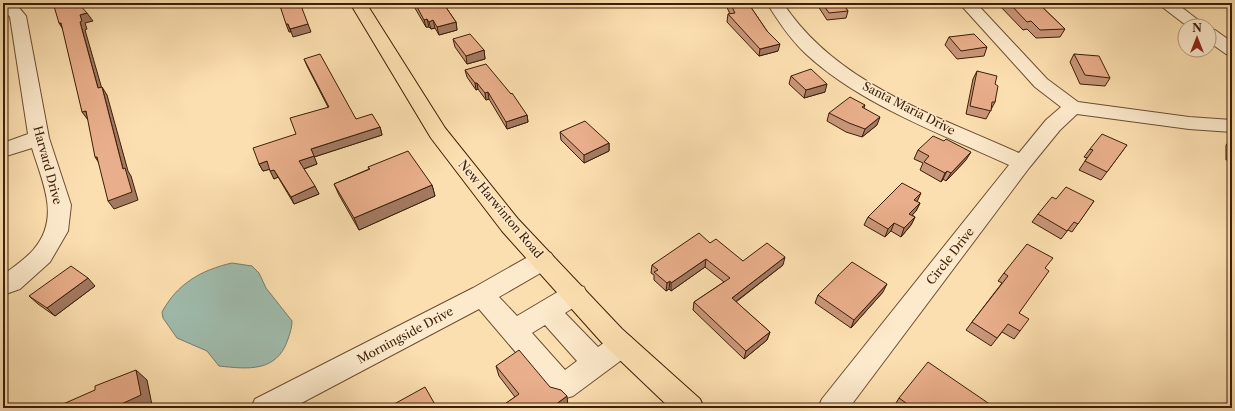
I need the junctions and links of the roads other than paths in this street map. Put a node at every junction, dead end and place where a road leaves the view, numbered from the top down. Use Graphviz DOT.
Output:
graph roads {
  1 [pos="6,3"];
  2 [pos="358,3"];
  3 [pos="775,3"];
  4 [pos="967,3"];
  5 [pos="1165,3"];
  6 [pos="1187,18"];
  7 [pos="1217,40"];
  8 [pos="1232,50"];
  9 [pos="1073,107"];
  10 [pos="1232,126"];
  11 [pos="39,138"];
  12 [pos="3,150"];
  13 [pos="1022,163"];
  14 [pos="543,260"];
  15 [pos="3,285"];
  16 [pos="575,294"];
  17 [pos="482,295"];
  18 [pos="547,311"];
  19 [pos="514,331"];
  20 [pos="622,345"];
  21 [pos="596,363"];
  22 [pos="265,408"];
  23 [pos="690,408"];
  24 [pos="832,408"];
  1 -- 11 [label="street, Harvard Drive"];
  2 -- 14 [label="main road, New Harwinton Road"];
  3 -- 13 [label="street, Santa Maria Drive"];
  4 -- 9 [label="street"];
  5 -- 6 [label="street"];
  7 -- 8 [label="street"];
  9 -- 10 [label="street"];
  9 -- 13 [label="street, Circle Drive"];
  11 -- 12 [label="street"];
  11 -- 15 [label="street, Harvard Drive"];
  13 -- 24 [label="street, Circle Drive"];
  14 -- 16 [label="main road, New Harwinton Road"];
  14 -- 17 [label="street, Morningside Drive"];
  16 -- 18 [label="street"];
  16 -- 20 [label="main road, New Harwinton Road"];
  17 -- 19 [label="street"];
  17 -- 22 [label="street, Morningside Drive"];
  18 -- 19 [label="street"];
  18 -- 21 [label="street"];
  19 -- 21 [label="street"];
  20 -- 21 [label="street"];
  20 -- 23 [label="main road, New Harwinton Road"];
}
